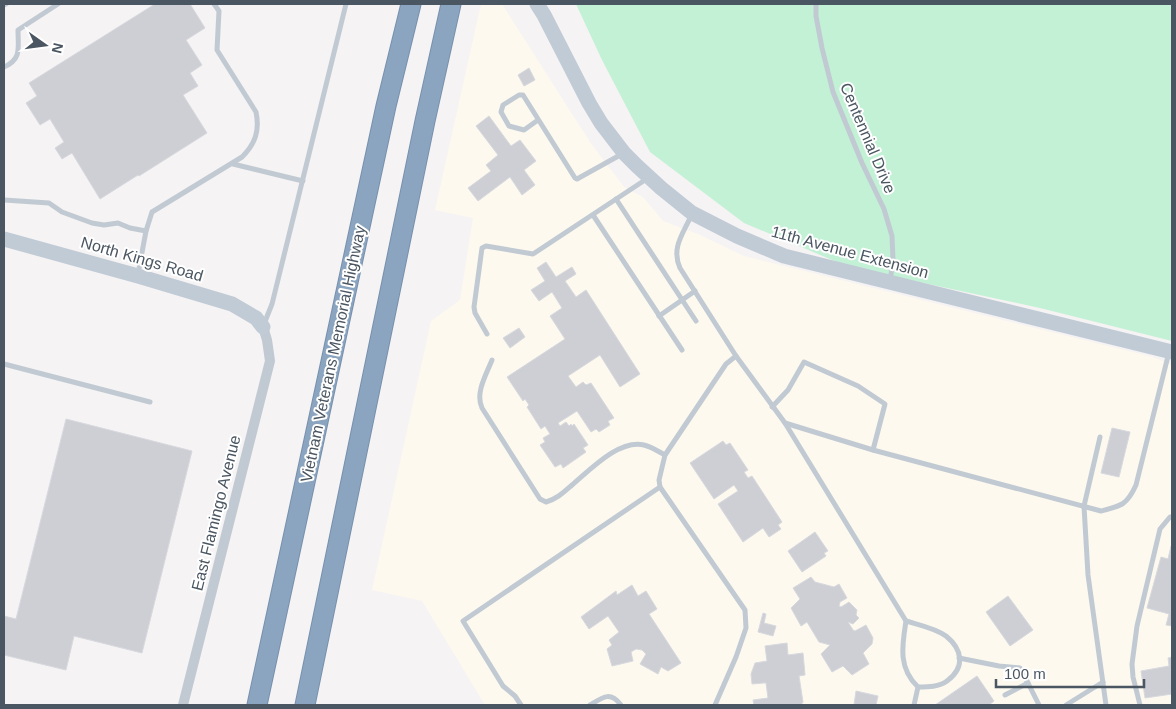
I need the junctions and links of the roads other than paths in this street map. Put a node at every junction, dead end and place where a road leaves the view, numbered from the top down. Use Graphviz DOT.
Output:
graph roads {
  1 [pos="58,4"];
  2 [pos="214,4"];
  3 [pos="346,4"];
  4 [pos="411,4"];
  5 [pos="451,4"];
  6 [pos="537,4"];
  7 [pos="816,4"];
  8 [pos="4,67"];
  9 [pos="538,120"];
  10 [pos="624,153"];
  11 [pos="233,164"];
  12 [pos="649,178"];
  13 [pos="303,181"];
  14 [pos="616,199"];
  15 [pos="4,200"];
  16 [pos="692,213"];
  17 [pos="593,215"];
  18 [pos="146,231"];
  19 [pos="4,239"];
  20 [pos="138,276"];
  21 [pos="890,283"];
  22 [pos="695,291"];
  23 [pos="682,300"];
  24 [pos="659,316"];
  25 [pos="696,321"];
  26 [pos="263,327"];
  27 [pos="487,334"];
  28 [pos="682,350"];
  29 [pos="1171,352"];
  30 [pos="736,356"];
  31 [pos="492,360"];
  32 [pos="4,364"];
  33 [pos="150,402"];
  34 [pos="772,407"];
  35 [pos="785,423"];
  36 [pos="1100,437"];
  37 [pos="873,450"];
  38 [pos="665,455"];
  39 [pos="660,487"];
  40 [pos="1084,506"];
  41 [pos="1172,516"];
  42 [pos="906,621"];
  43 [pos="960,658"];
  44 [pos="1103,682"];
  45 [pos="1028,683"];
  46 [pos="918,687"];
  47 [pos="1005,695"];
  48 [pos="183,705"];
  49 [pos="257,705"];
  50 [pos="305,705"];
  51 [pos="521,705"];
  52 [pos="590,705"];
  53 [pos="621,705"];
  54 [pos="716,705"];
  55 [pos="914,705"];
  56 [pos="1039,705"];
  57 [pos="1066,705"];
  58 [pos="1106,705"];
  59 [pos="1140,705"];
  1 -- 8 [label="lane"];
  2 -- 11 [label="lane"];
  3 -- 13 [label="lane"];
  4 -- 49 [label="highway, Vietnam Veterans Memorial Highway"];
  5 -- 50 [label="highway"];
  6 -- 10 [label="street, 11th Avenue Extension"];
  7 -- 21 [label="lane, Centennial Drive"];
  9 -- 9 [label="lane"];
  9 -- 10 [label="lane"];
  10 -- 12 [label="street, 11th Avenue Extension"];
  11 -- 13 [label="lane"];
  11 -- 18 [label="lane"];
  12 -- 14 [label="lane"];
  12 -- 16 [label="street, 11th Avenue Extension"];
  13 -- 26 [label="lane"];
  14 -- 17 [label="lane"];
  14 -- 23 [label="lane"];
  15 -- 18 [label="lane"];
  16 -- 21 [label="street, 11th Avenue Extension"];
  16 -- 22 [label="lane"];
  17 -- 24 [label="lane"];
  17 -- 27 [label="lane"];
  18 -- 20 [label="lane"];
  19 -- 20 [label="street, North Kings Road"];
  20 -- 26 [label="street, North Kings Road"];
  21 -- 29 [label="street, 11th Avenue Extension"];
  22 -- 23 [label="lane"];
  22 -- 30 [label="lane"];
  23 -- 24 [label="lane"];
  23 -- 25 [label="lane"];
  24 -- 28 [label="lane"];
  26 -- 48 [label="street, East Flamingo Avenue"];
  29 -- 40 [label="lane"];
  30 -- 34 [label="lane"];
  30 -- 38 [label="lane"];
  31 -- 38 [label="lane"];
  32 -- 33 [label="lane"];
  34 -- 35 [label="lane"];
  34 -- 37 [label="lane"];
  35 -- 37 [label="lane"];
  35 -- 42 [label="lane"];
  36 -- 40 [label="lane"];
  37 -- 40 [label="lane"];
  38 -- 39 [label="lane"];
  39 -- 51 [label="lane"];
  39 -- 54 [label="lane"];
  40 -- 44 [label="lane"];
  41 -- 59 [label="lane"];
  42 -- 43 [label="lane"];
  42 -- 46 [label="lane"];
  43 -- 45 [label="lane"];
  43 -- 46 [label="lane"];
  44 -- 57 [label="lane"];
  44 -- 58 [label="lane"];
  45 -- 47 [label="lane"];
  45 -- 56 [label="lane"];
  46 -- 55 [label="lane"];
  52 -- 53 [label="lane"];
}
